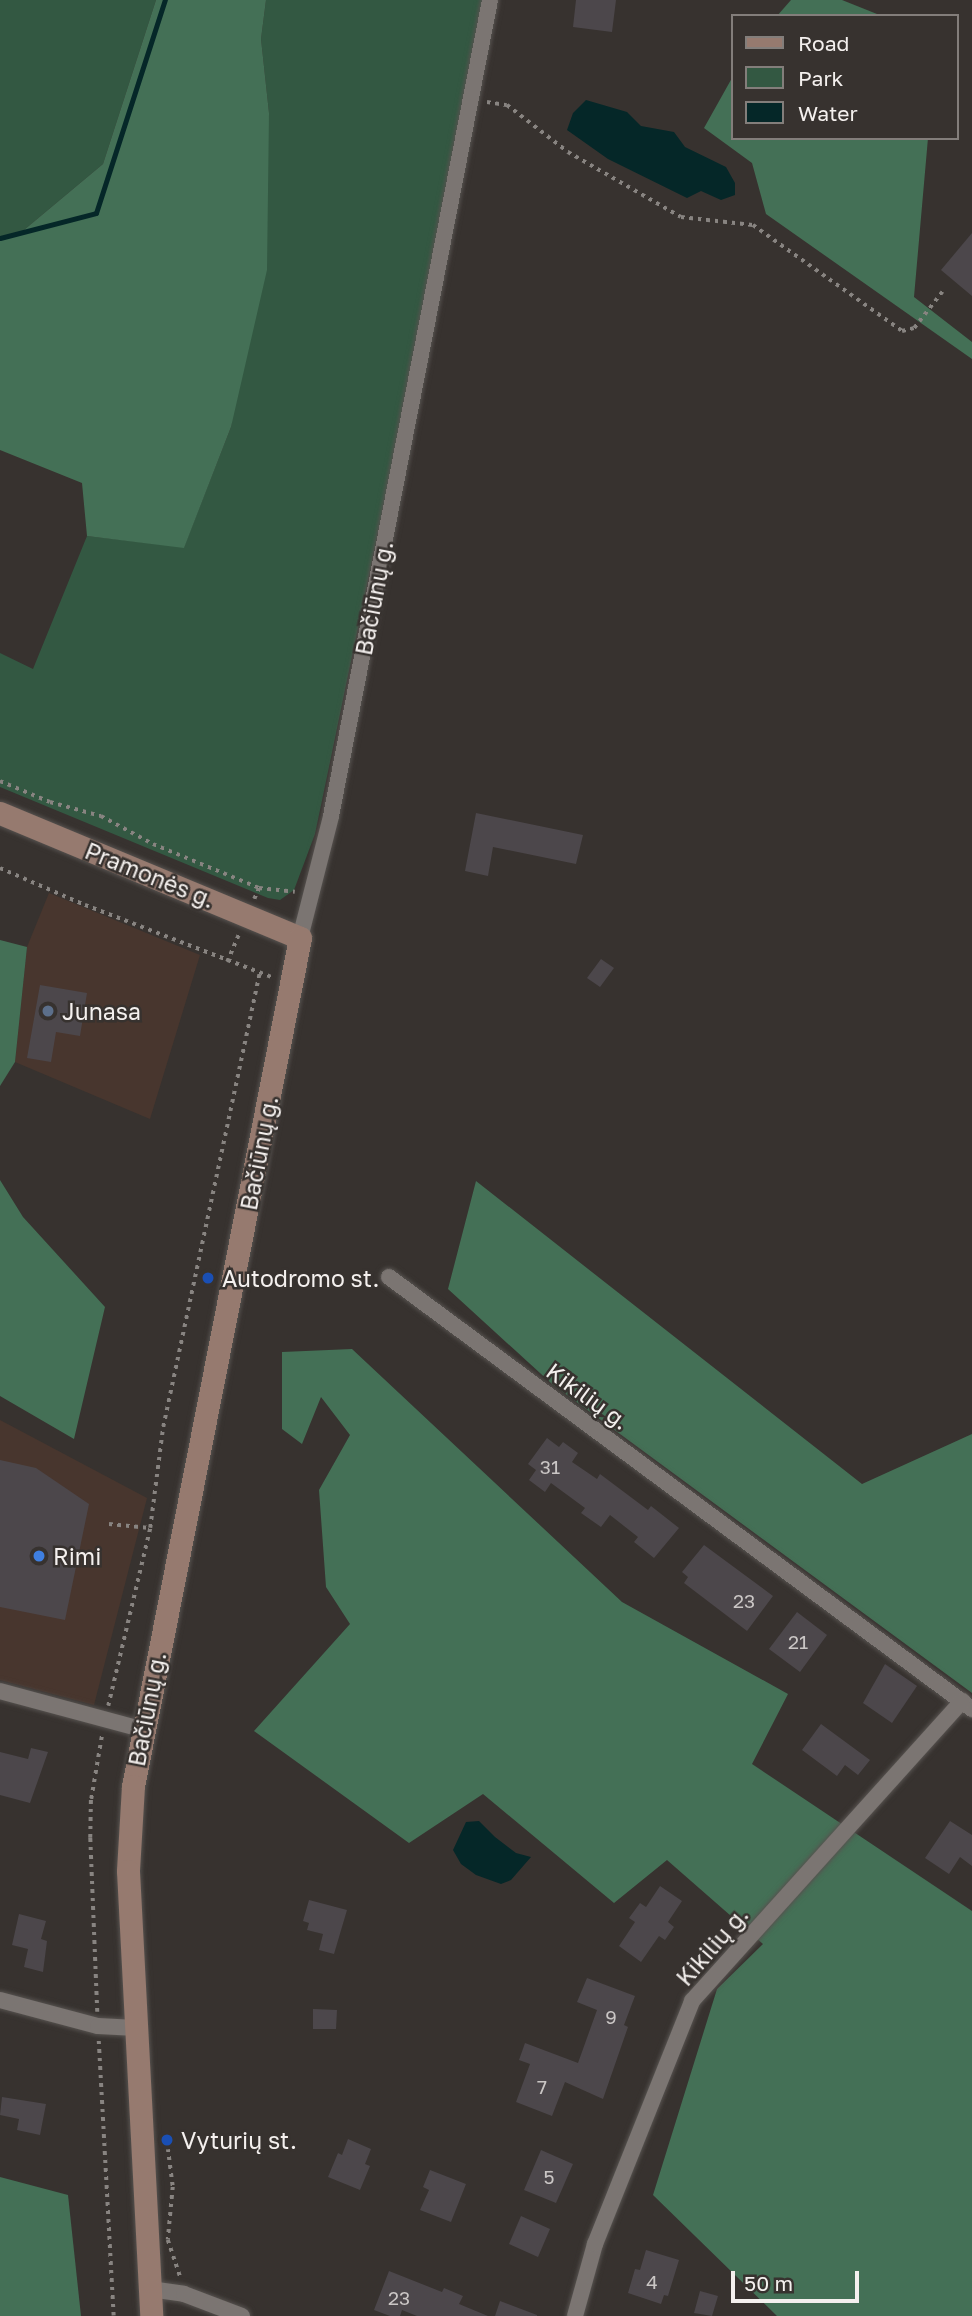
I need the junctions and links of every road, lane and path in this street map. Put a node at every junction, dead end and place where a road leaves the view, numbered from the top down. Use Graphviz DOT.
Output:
graph roads {
  1 [pos="491,0"];
  2 [pos="471,100"];
  3 [pos="942,292"];
  4 [pos="0,781"];
  5 [pos="0,813"];
  6 [pos="0,868"];
  7 [pos="259,888"];
  8 [pos="300,938"];
  9 [pos="293,982"];
  10 [pos="389,1277"];
  11 [pos="109,1524"];
  12 [pos="150,1528"];
  13 [pos="0,1691"];
  14 [pos="967,1705"];
  15 [pos="141,1729"];
  16 [pos="0,2000"];
  17 [pos="136,2028"];
  18 [pos="167,2140"];
  19 [pos="150,2289"];
  20 [pos="184,2294"];
  21 [pos="151,2316"];
  22 [pos="242,2316"];
  23 [pos="575,2316"];
  1 -- 2 [label="street, Bačiūnų g."];
  2 -- 3 [label="path"];
  2 -- 8 [label="street, Bačiūnų g."];
  4 -- 7 [label="path"];
  5 -- 8 [label="main road, Pramonės g."];
  6 -- 9 [label="path"];
  8 -- 9 [label="main road, Bačiūnų g."];
  9 -- 15 [label="main road, Bačiūnų g."];
  10 -- 14 [label="street, Kikilių g."];
  11 -- 12 [label="path"];
  13 -- 15 [label="street"];
  14 -- 23 [label="street, Kikilių g."];
  15 -- 17 [label="main road, Bačiūnų g."];
  16 -- 17 [label="street"];
  17 -- 19 [label="main road, Bačiūnų g."];
  18 -- 20 [label="path"];
  19 -- 20 [label="street"];
  19 -- 21 [label="main road, Bačiūnų g."];
  20 -- 22 [label="street"];
}
